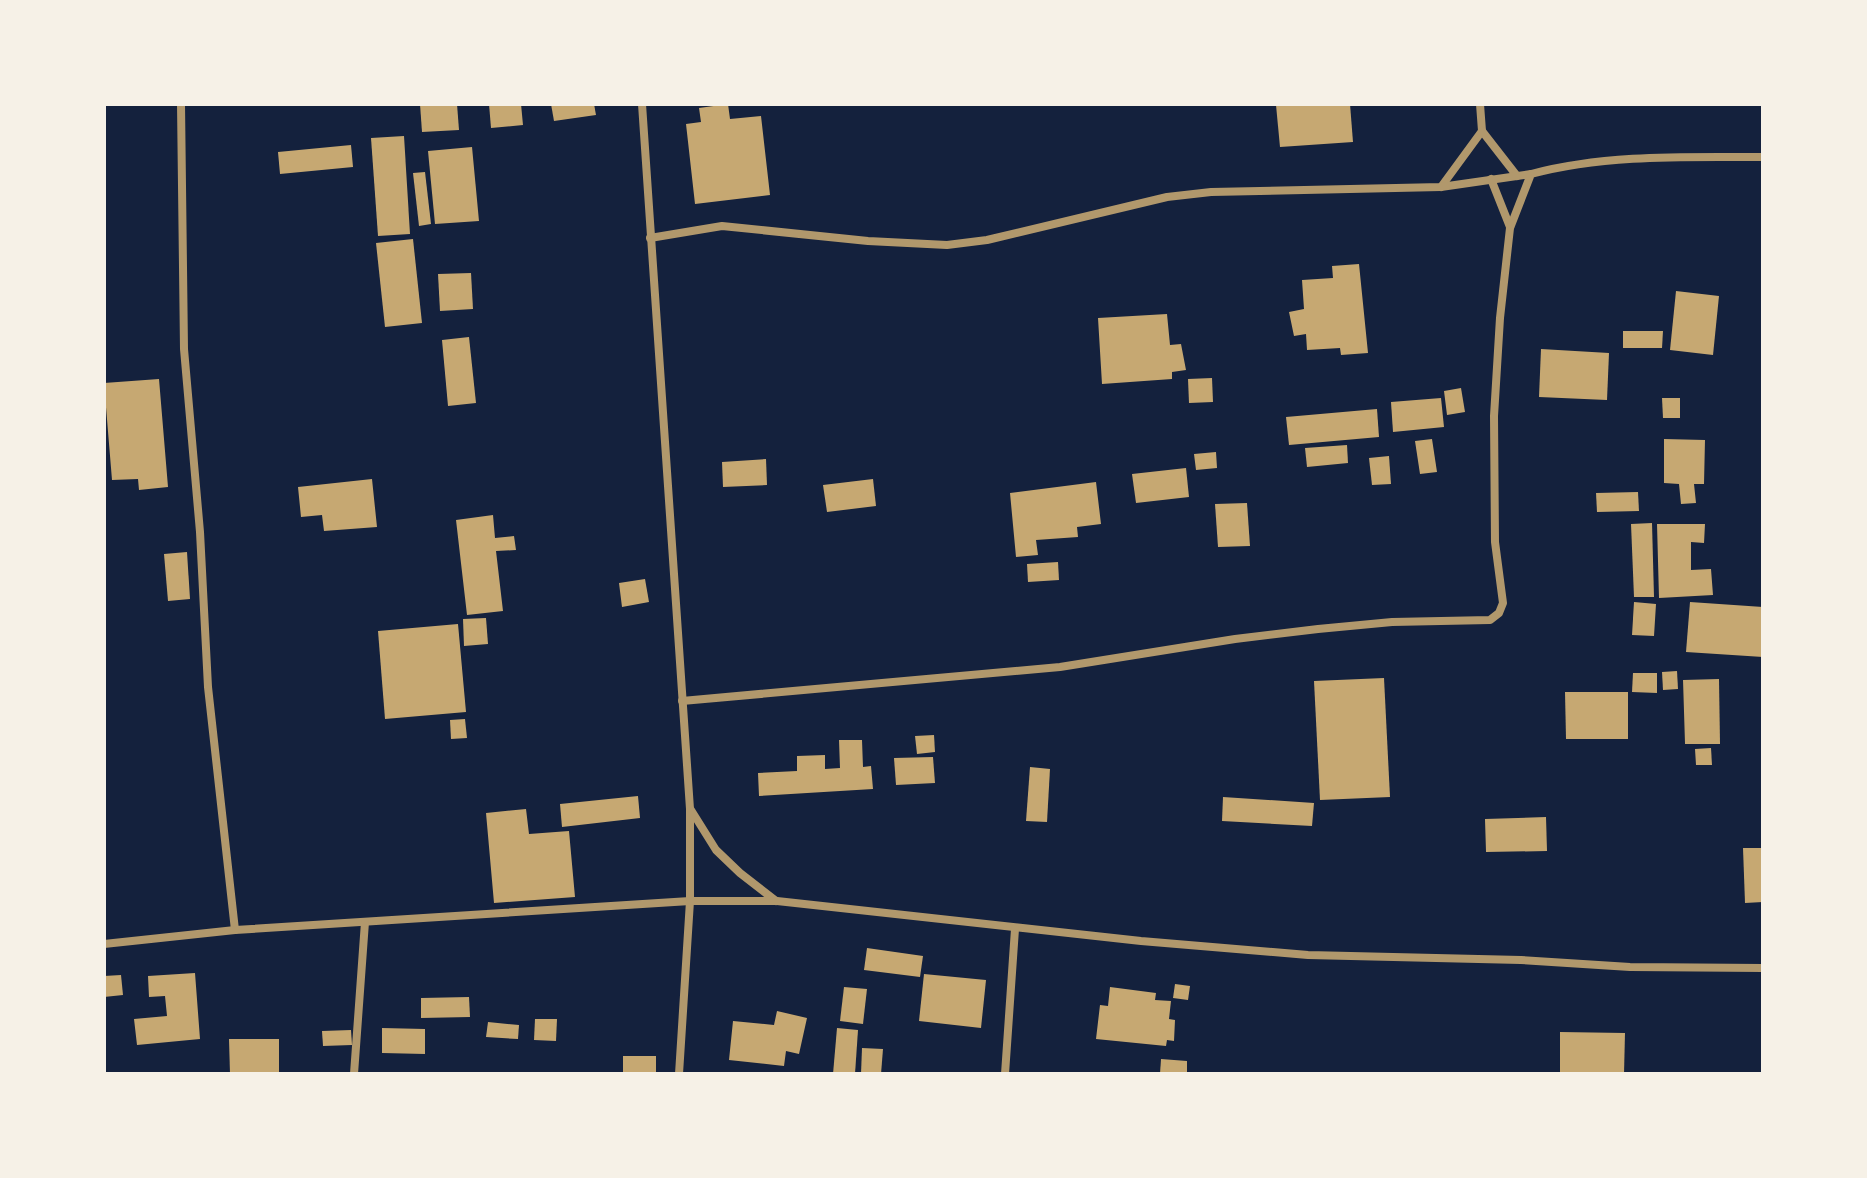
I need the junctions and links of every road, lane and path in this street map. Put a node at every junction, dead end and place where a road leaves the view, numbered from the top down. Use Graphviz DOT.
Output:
graph roads {
  1 [pos="181,104"];
  2 [pos="642,104"];
  3 [pos="1480,104"];
  4 [pos="1482,131"];
  5 [pos="1763,157"];
  6 [pos="1531,174"];
  7 [pos="1517,176"];
  8 [pos="1491,179"];
  9 [pos="1441,187"];
  10 [pos="1510,228"];
  11 [pos="650,238"];
  12 [pos="682,701"];
  13 [pos="690,809"];
  14 [pos="690,901"];
  15 [pos="777,901"];
  16 [pos="365,922"];
  17 [pos="1015,929"];
  18 [pos="235,930"];
  19 [pos="104,944"];
  20 [pos="1763,968"];
  21 [pos="354,1074"];
  22 [pos="679,1074"];
  23 [pos="1005,1074"];
  1 -- 18 [label="street"];
  2 -- 11 [label="street"];
  3 -- 4 [label="street"];
  4 -- 7 [label="street"];
  4 -- 9 [label="street"];
  5 -- 6 [label="street"];
  6 -- 7 [label="street"];
  6 -- 10 [label="street"];
  7 -- 8 [label="street"];
  8 -- 9 [label="street"];
  8 -- 10 [label="street"];
  9 -- 11 [label="street"];
  10 -- 12 [label="street"];
  11 -- 12 [label="street"];
  12 -- 13 [label="street"];
  13 -- 14 [label="street"];
  13 -- 15 [label="street"];
  14 -- 15 [label="street"];
  14 -- 16 [label="street"];
  14 -- 22 [label="street"];
  15 -- 17 [label="street"];
  16 -- 18 [label="street"];
  16 -- 21 [label="street"];
  17 -- 20 [label="street"];
  17 -- 23 [label="street"];
  18 -- 19 [label="street"];
}
